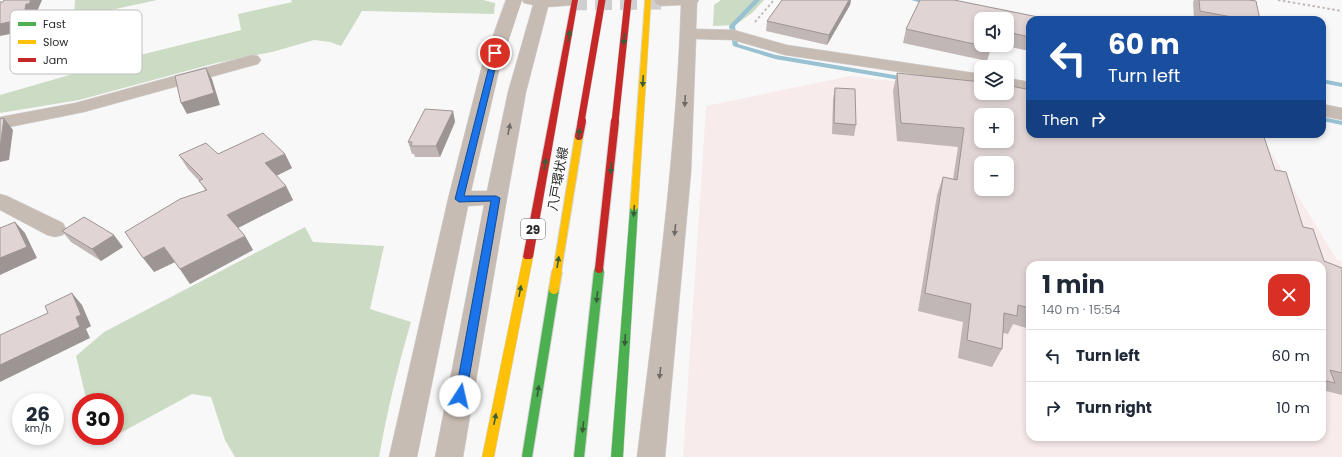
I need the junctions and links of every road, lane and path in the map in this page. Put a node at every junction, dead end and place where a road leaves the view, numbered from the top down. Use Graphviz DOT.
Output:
graph roads {
  1 [pos="514,0"];
  2 [pos="602,0"];
  3 [pos="628,0"];
  4 [pos="690,0"];
  5 [pos="774,0"];
  6 [pos="1278,0"];
  7 [pos="537,1"];
  8 [pos="573,1"];
  9 [pos="654,1"];
  10 [pos="1342,11"];
  11 [pos="689,34"];
  12 [pos="734,36"];
  13 [pos="252,60"];
  14 [pos="974,78"];
  15 [pos="1014,84"];
  16 [pos="1026,86"];
  17 [pos="1326,111"];
  18 [pos="1342,114"];
  19 [pos="0,123"];
  20 [pos="496,198"];
  21 [pos="459,199"];
  22 [pos="0,201"];
  23 [pos="55,229"];
  24 [pos="403,457"];
  25 [pos="450,457"];
  26 [pos="488,457"];
  27 [pos="527,457"];
  28 [pos="579,457"];
  29 [pos="617,457"];
  30 [pos="651,457"];
  1 -- 21 [label="street"];
  27 -- 2 [label="main road, 八戸環状線 / 29, one-way, bridge"];
  3 -- 28 [label="main road, one-way, bridge"];
  4 -- 9 [label="street"];
  4 -- 11 [label="street"];
  5 -- 12 [label="path"];
  6 -- 10 [label="path"];
  7 -- 8 [label="street"];
  20 -- 7 [label="street, one-way"];
  26 -- 8 [label="main road, 29, one-way"];
  9 -- 29 [label="main road, one-way"];
  11 -- 12 [label="street"];
  11 -- 30 [label="street, one-way"];
  12 -- 14 [label="street"];
  13 -- 19 [label="street"];
  15 -- 16 [label="street"];
  17 -- 18 [label="street"];
  20 -- 21 [label="street"];
  20 -- 25 [label="street"];
  21 -- 24 [label="street"];
  22 -- 23 [label="street"];
}
